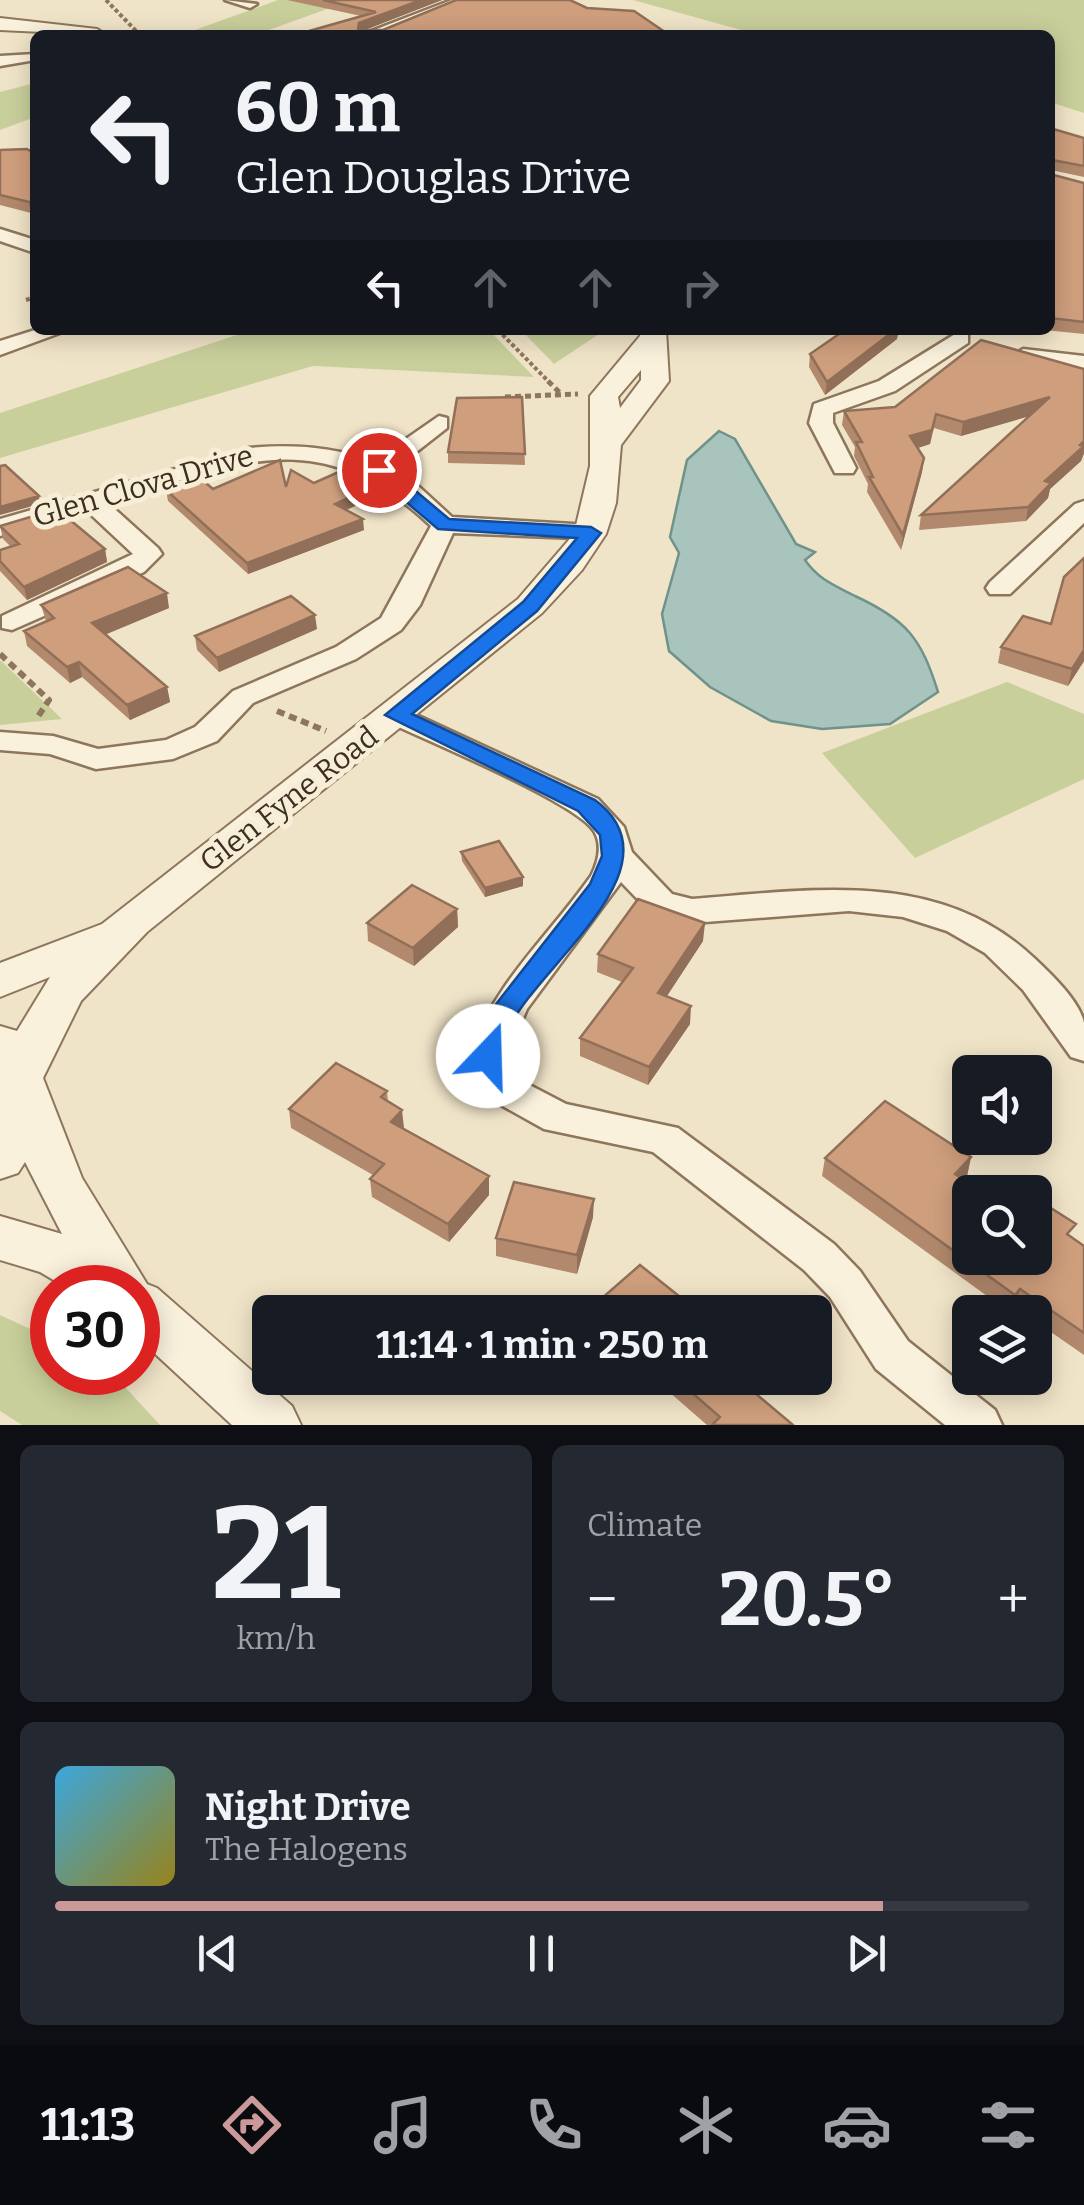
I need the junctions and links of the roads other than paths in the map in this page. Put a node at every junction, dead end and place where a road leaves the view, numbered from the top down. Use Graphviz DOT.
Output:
graph roads {
  1 [pos="232,0"];
  2 [pos="466,0"];
  3 [pos="250,4"];
  4 [pos="0,24"];
  5 [pos="53,30"];
  6 [pos="382,30"];
  7 [pos="30,57"];
  8 [pos="0,61"];
  9 [pos="42,335"];
  10 [pos="652,335"];
  11 [pos="654,335"];
  12 [pos="959,337"];
  13 [pos="0,348"];
  14 [pos="1006,351"];
  15 [pos="1084,363"];
  16 [pos="439,423"];
  17 [pos="610,440"];
  18 [pos="844,468"];
  19 [pos="379,470"];
  20 [pos="91,501"];
  21 [pos="1084,509"];
  22 [pos="444,525"];
  23 [pos="0,528"];
  24 [pos="591,533"];
  25 [pos="1000,588"];
  26 [pos="12,622"];
  27 [pos="396,715"];
  28 [pos="11,740"];
  29 [pos="615,856"];
  30 [pos="132,921"];
  31 [pos="0,981"];
  32 [pos="1084,1047"];
  33 [pos="14,1071"];
  34 [pos="0,1160"];
  35 [pos="0,1238"];
  36 [pos="74,1265"];
  37 [pos="108,1265"];
  38 [pos="160,1324"];
  39 [pos="272,1425"];
  40 [pos="979,1425"];
  1 -- 3 [label="street"];
  2 -- 6 [label="street"];
  4 -- 5 [label="street"];
  7 -- 8 [label="street"];
  9 -- 13 [label="street"];
  10 -- 17 [label="street, Glen Fyne Road"];
  11 -- 17 [label="street, Glen Fyne Road"];
  12 -- 18 [label="street"];
  14 -- 15 [label="street"];
  16 -- 19 [label="street"];
  17 -- 24 [label="street, Glen Fyne Road"];
  19 -- 20 [label="street, Glen Clova Drive"];
  19 -- 22 [label="street, Glen Clova Drive"];
  20 -- 23 [label="street, Glen Clova Drive"];
  20 -- 26 [label="street"];
  21 -- 25 [label="street"];
  22 -- 24 [label="street"];
  22 -- 28 [label="street"];
  24 -- 27 [label="street, Glen Fyne Road"];
  27 -- 29 [label="street"];
  27 -- 30 [label="street, Glen Fyne Road"];
  29 -- 32 [label="street"];
  29 -- 40 [label="street"];
  30 -- 31 [label="street, Glen Fyne Road"];
  30 -- 33 [label="street, Glen Fyne Road"];
  33 -- 34 [label="street, Glen Fyne Road"];
  33 -- 37 [label="street"];
  35 -- 36 [label="street"];
  38 -- 39 [label="street"];
}
